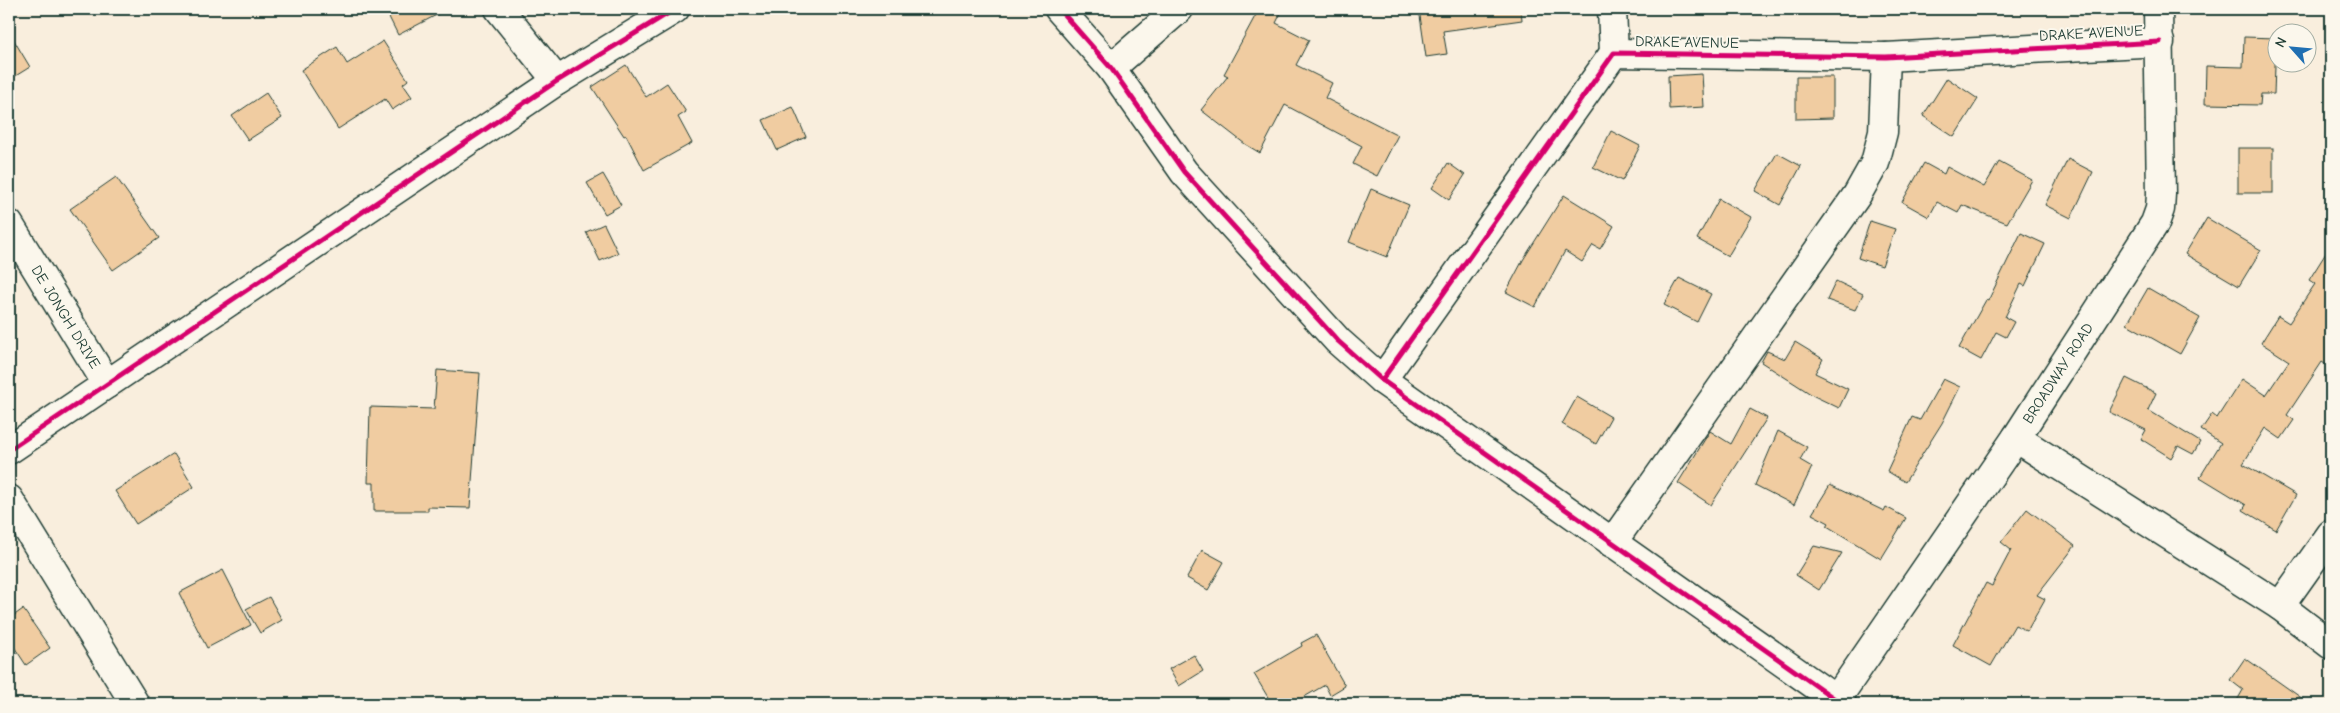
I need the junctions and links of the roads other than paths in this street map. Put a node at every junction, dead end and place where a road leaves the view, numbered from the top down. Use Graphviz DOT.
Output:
graph roads {
  1 [pos="499,9"];
  2 [pos="675,9"];
  3 [pos="1059,9"];
  4 [pos="1179,9"];
  5 [pos="1612,9"];
  6 [pos="2158,9"];
  7 [pos="2160,42"];
  8 [pos="1614,53"];
  9 [pos="1886,57"];
  10 [pos="1111,68"];
  11 [pos="557,81"];
  12 [pos="9,224"];
  13 [pos="1382,380"];
  14 [pos="107,384"];
  15 [pos="2016,438"];
  16 [pos="9,450"];
  17 [pos="9,499"];
  18 [pos="2331,534"];
  19 [pos="1612,543"];
  20 [pos="2280,606"];
  21 [pos="2331,645"];
  22 [pos="1839,702"];
  23 [pos="136,704"];
  1 -- 11 [label="street"];
  2 -- 11 [label="street"];
  3 -- 10 [label="street"];
  4 -- 10 [label="street"];
  5 -- 8 [label="street"];
  6 -- 7 [label="street, BROADWAY ROAD"];
  7 -- 9 [label="street, DRAKE AVENUE"];
  7 -- 15 [label="street, BROADWAY ROAD"];
  8 -- 9 [label="street, DRAKE AVENUE"];
  8 -- 13 [label="street, DRAKE AVENUE"];
  9 -- 19 [label="street"];
  10 -- 13 [label="street"];
  11 -- 14 [label="street"];
  12 -- 14 [label="street, DE JONGH DRIVE"];
  13 -- 19 [label="street"];
  14 -- 16 [label="street"];
  15 -- 20 [label="street"];
  15 -- 22 [label="street, BROADWAY ROAD"];
  17 -- 23 [label="street"];
  18 -- 20 [label="street"];
  19 -- 22 [label="street"];
  20 -- 21 [label="street"];
}
